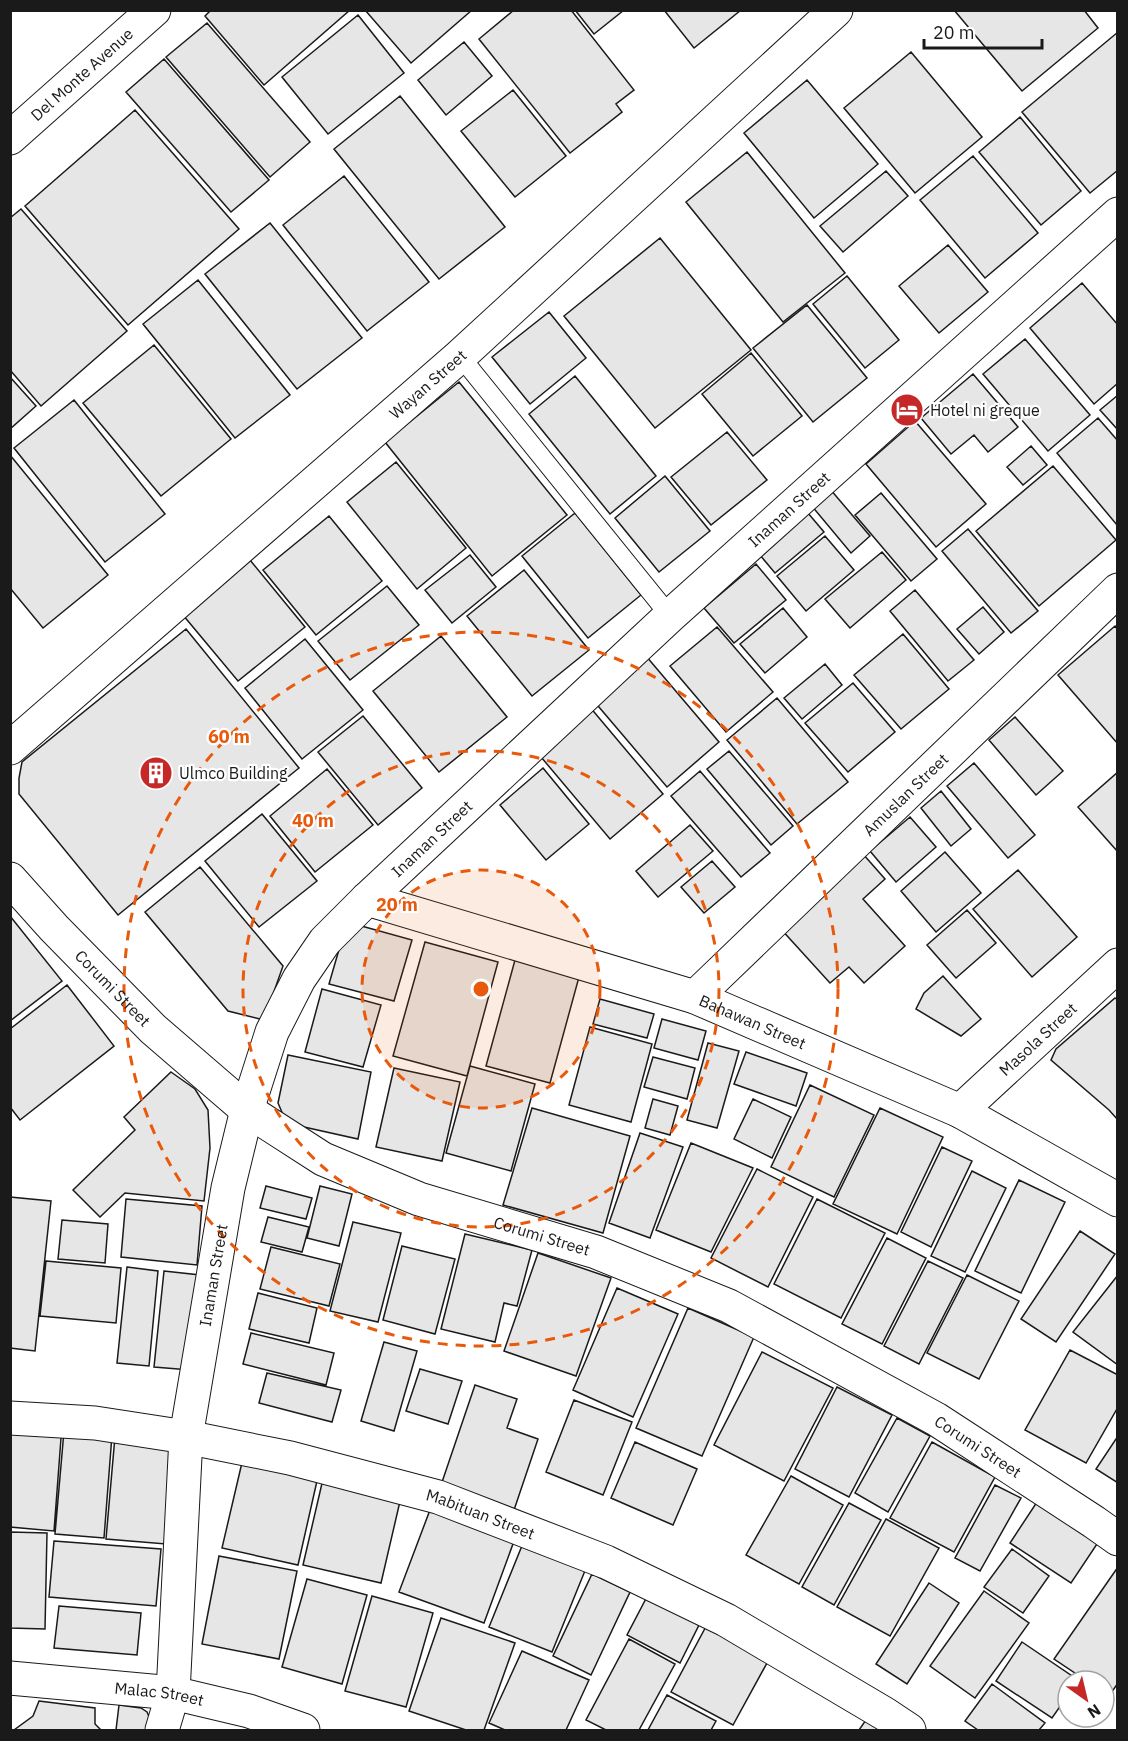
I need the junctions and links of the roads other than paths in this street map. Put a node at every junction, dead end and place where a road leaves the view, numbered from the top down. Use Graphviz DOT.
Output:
graph roads {
  1 [pos="154,10"];
  2 [pos="836,10"];
  3 [pos="10,138"];
  4 [pos="1118,214"];
  5 [pos="460,356"];
  6 [pos="1118,590"];
  7 [pos="670,616"];
  8 [pos="10,748"];
  9 [pos="10,879"];
  10 [pos="367,899"];
  11 [pos="1118,965"];
  12 [pos="695,997"];
  13 [pos="247,1110"];
  14 [pos="960,1111"];
  15 [pos="1118,1200"];
  16 [pos="10,1418"];
  17 [pos="186,1437"];
  18 [pos="1118,1539"];
  19 [pos="10,1678"];
  20 [pos="173,1693"];
  21 [pos="162,1731"];
  22 [pos="303,1731"];
  23 [pos="909,1731"];
  1 -- 3 [label="street, Del Monte Avenue"];
  2 -- 5 [label="street, Wayan Street"];
  4 -- 7 [label="street, Inaman Street"];
  5 -- 7 [label="lane"];
  5 -- 8 [label="street, Wayan Street"];
  6 -- 12 [label="street, Amuslan Street"];
  7 -- 10 [label="street, Inaman Street"];
  9 -- 13 [label="street, Corumi Street"];
  10 -- 12 [label="street, Bahawan Street"];
  10 -- 13 [label="street, Inaman Street"];
  11 -- 14 [label="street, Masola Street"];
  12 -- 14 [label="street, Bahawan Street"];
  13 -- 17 [label="street, Inaman Street"];
  13 -- 18 [label="street, Corumi Street"];
  14 -- 15 [label="street, Bahawan Street"];
  16 -- 17 [label="street, Mabituan Street"];
  17 -- 20 [label="street, Inaman Street"];
  17 -- 23 [label="street, Mabituan Street"];
  19 -- 20 [label="street, Malac Street"];
  20 -- 21 [label="street, Inaman Street"];
  20 -- 22 [label="street, Malac Street"];
}
